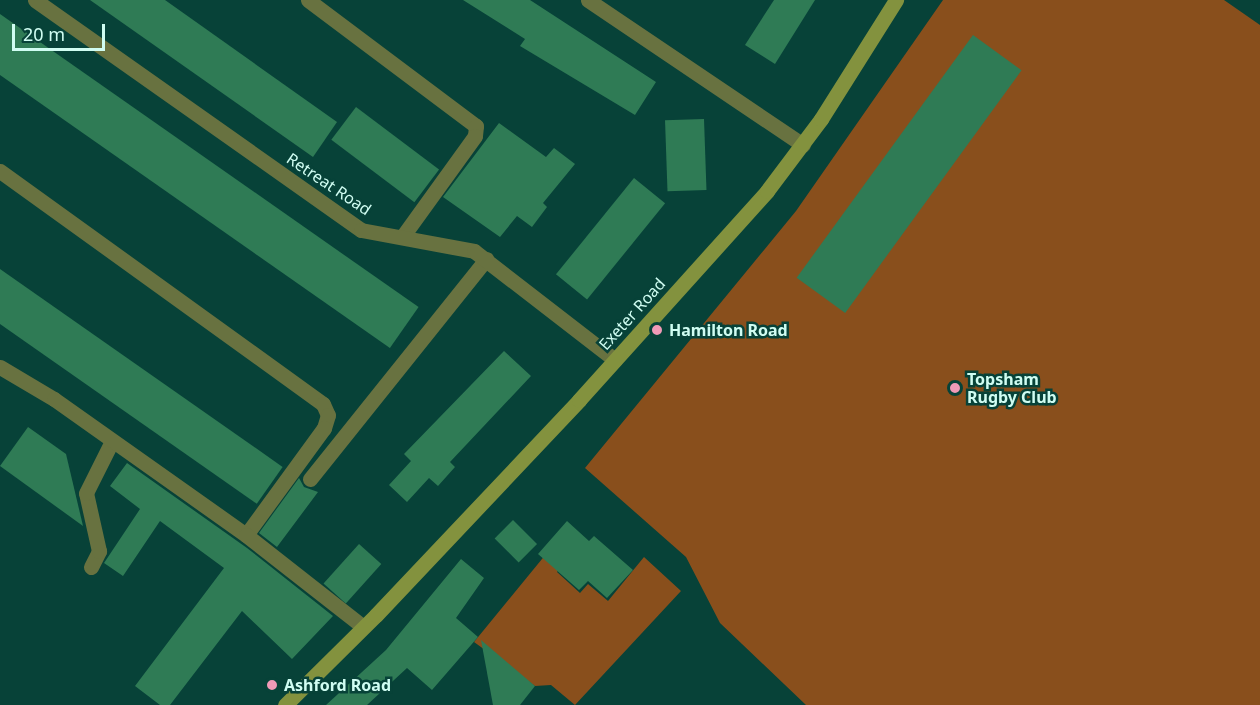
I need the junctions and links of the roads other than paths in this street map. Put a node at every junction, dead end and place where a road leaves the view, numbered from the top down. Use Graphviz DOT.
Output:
graph roads {
  1 [pos="35,0"];
  2 [pos="308,0"];
  3 [pos="588,0"];
  4 [pos="896,0"];
  5 [pos="803,145"];
  6 [pos="0,171"];
  7 [pos="403,236"];
  8 [pos="486,259"];
  9 [pos="615,360"];
  10 [pos="0,367"];
  11 [pos="112,441"];
  12 [pos="310,479"];
  13 [pos="246,535"];
  14 [pos="91,567"];
  15 [pos="363,626"];
  16 [pos="285,705"];
  1 -- 7 [label="street, Retreat Road"];
  2 -- 7 [label="street"];
  3 -- 5 [label="street"];
  4 -- 5 [label="street, Exeter Road"];
  5 -- 9 [label="street, Exeter Road"];
  6 -- 13 [label="street"];
  7 -- 8 [label="street, Retreat Road"];
  8 -- 9 [label="street, Retreat Road"];
  8 -- 12 [label="street"];
  9 -- 15 [label="street, Exeter Road"];
  10 -- 11 [label="street"];
  11 -- 13 [label="street"];
  11 -- 14 [label="street"];
  13 -- 15 [label="street"];
  15 -- 16 [label="street, Exeter Road"];
}
